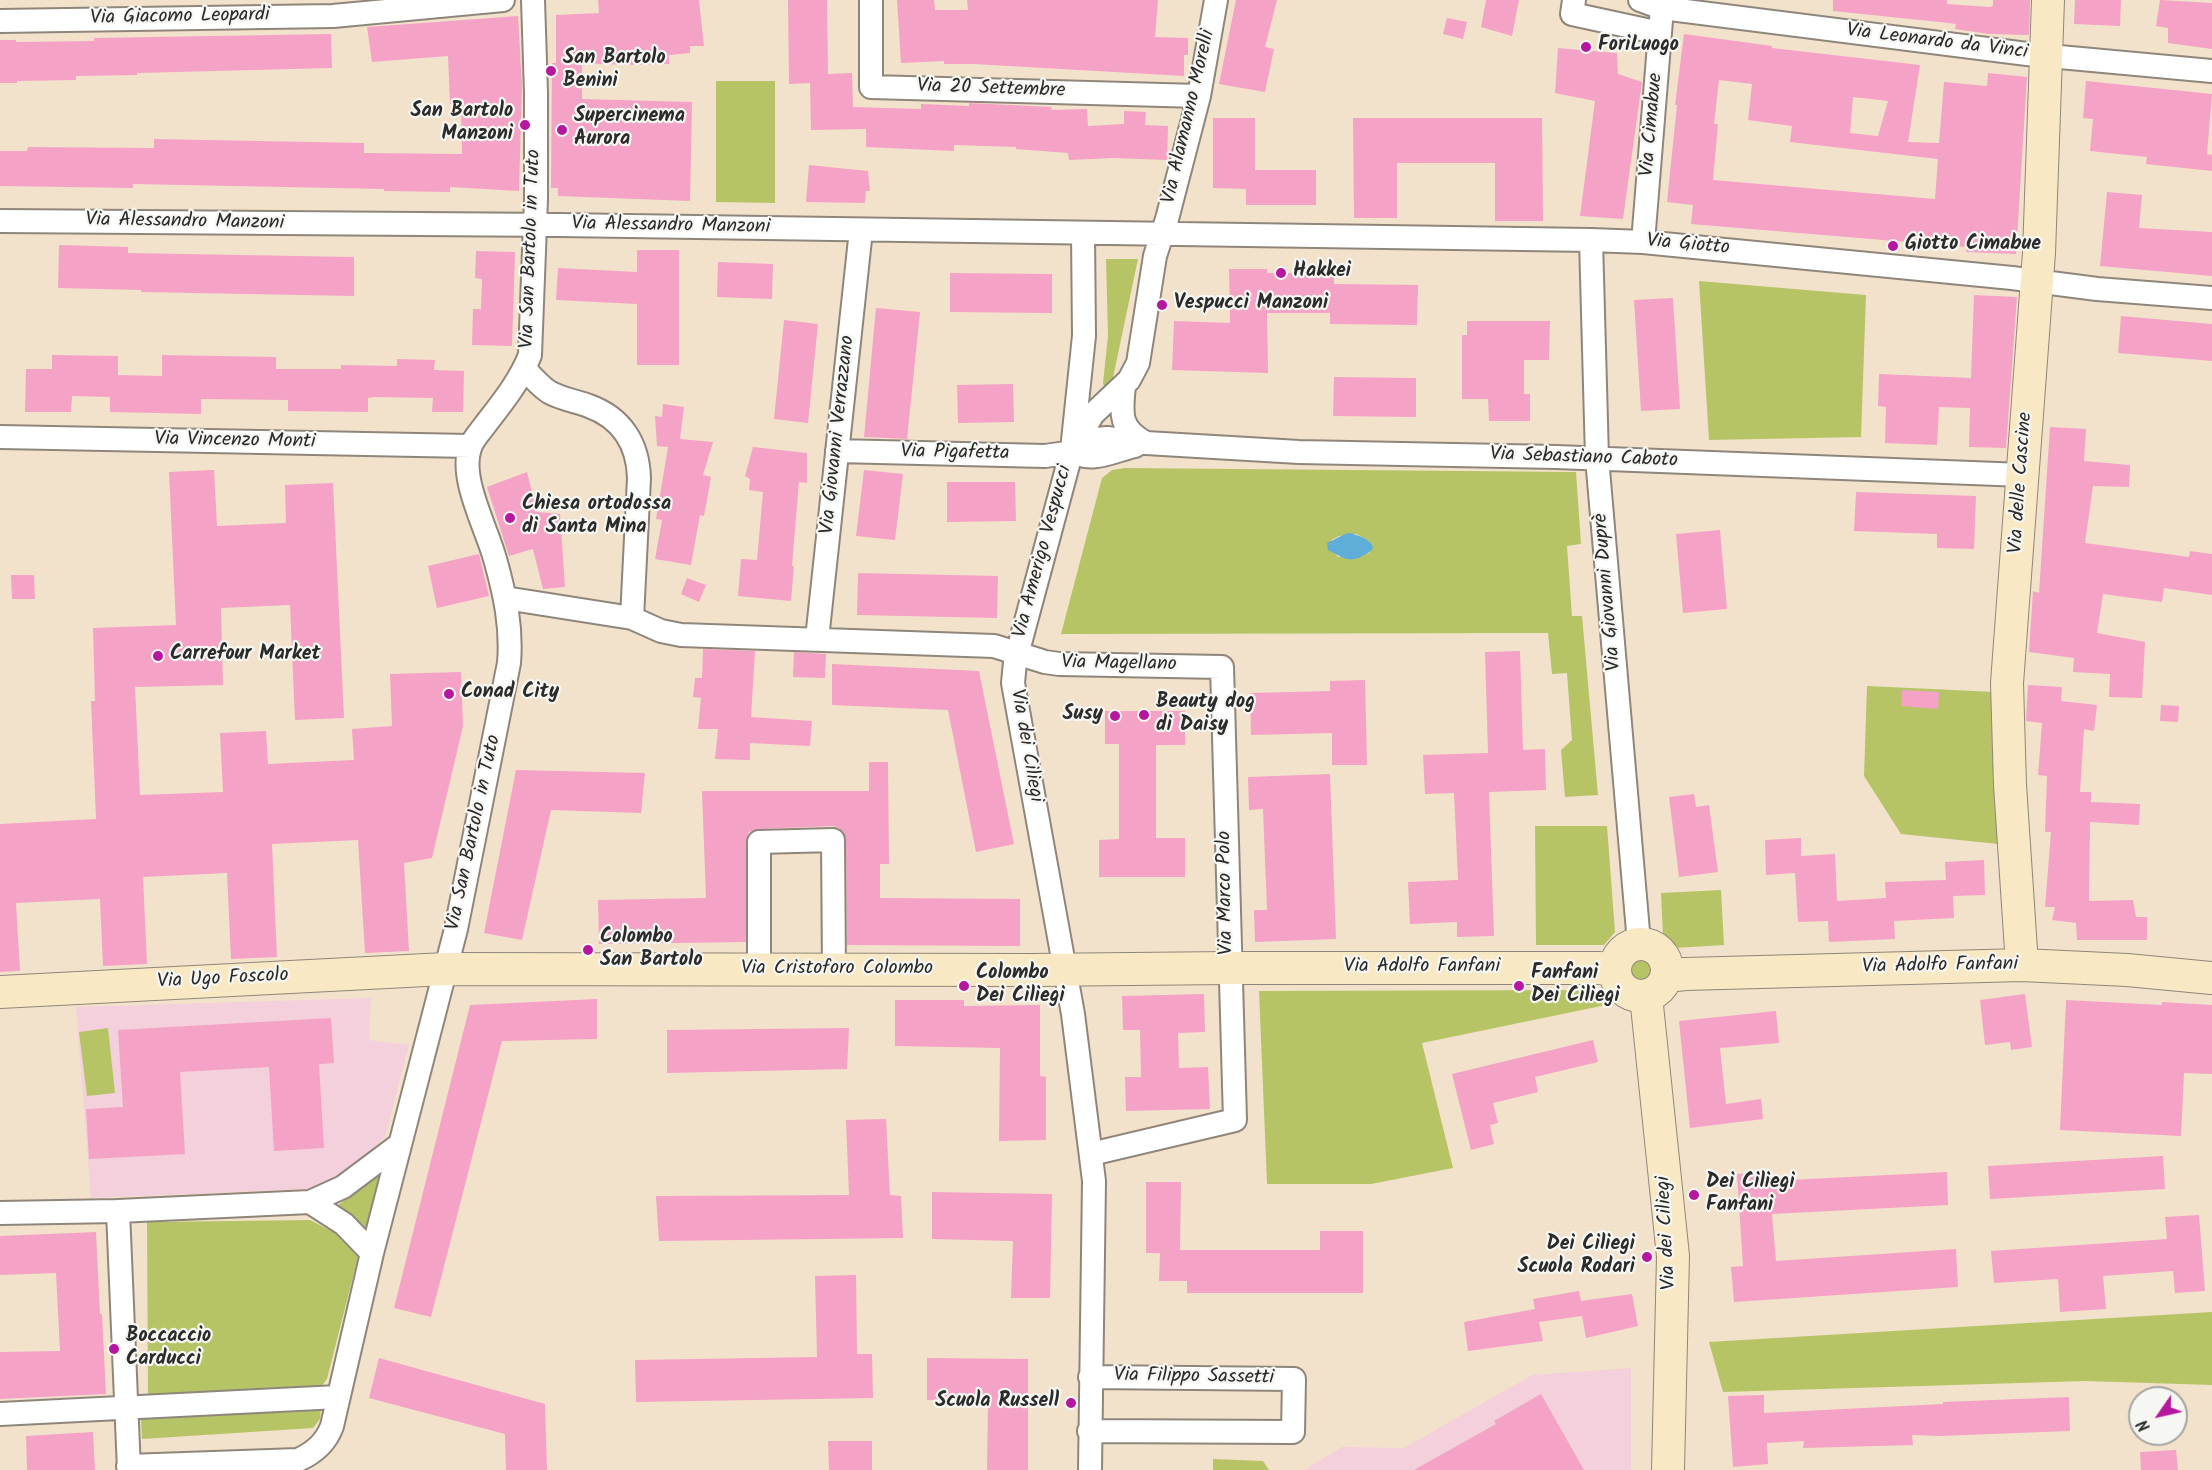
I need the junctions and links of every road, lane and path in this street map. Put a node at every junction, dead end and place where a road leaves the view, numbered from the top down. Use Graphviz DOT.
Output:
graph roads {
  1 [pos="503,0"];
  2 [pos="533,0"];
  3 [pos="872,0"];
  4 [pos="1216,0"];
  5 [pos="1574,0"];
  6 [pos="1640,0"];
  7 [pos="2048,0"];
  8 [pos="387,5"];
  9 [pos="1662,8"];
  10 [pos="213,9"];
  11 [pos="0,21"];
  12 [pos="1660,33"];
  13 [pos="2046,56"];
  14 [pos="2212,71"];
  15 [pos="1198,96"];
  16 [pos="0,221"];
  17 [pos="535,226"];
  18 [pos="861,231"];
  19 [pos="1083,233"];
  20 [pos="1162,233"];
  21 [pos="1591,240"];
  22 [pos="1643,242"];
  23 [pos="2036,282"];
  24 [pos="2212,298"];
  25 [pos="525,369"];
  26 [pos="1081,372"];
  27 [pos="1117,391"];
  28 [pos="0,437"];
  29 [pos="1146,443"];
  30 [pos="470,446"];
  31 [pos="1072,450"];
  32 [pos="837,451"];
  33 [pos="1597,458"];
  34 [pos="2022,475"];
  35 [pos="505,598"];
  36 [pos="632,618"];
  37 [pos="817,639"];
  38 [pos="1017,653"];
  39 [pos="1222,667"];
  40 [pos="1639,943"];
  41 [pos="2022,965"];
  42 [pos="1229,968"];
  43 [pos="446,969"];
  44 [pos="759,969"];
  45 [pos="834,970"];
  46 [pos="1065,970"];
  47 [pos="1615,970"];
  48 [pos="2212,978"];
  49 [pos="1657,986"];
  50 [pos="0,992"];
  51 [pos="399,1145"];
  52 [pos="1091,1154"];
  53 [pos="1094,1181"];
  54 [pos="310,1202"];
  55 [pos="118,1210"];
  56 [pos="0,1213"];
  57 [pos="372,1253"];
  58 [pos="1090,1377"];
  59 [pos="338,1396"];
  60 [pos="126,1408"];
  61 [pos="0,1414"];
  62 [pos="1089,1431"];
  63 [pos="128,1468"];
  64 [pos="1090,1470"];
  65 [pos="1668,1470"];
  1 -- 8 [label="street, Via Giacomo Leopardi"];
  2 -- 17 [label="street, Via San Bartolo in Tuto"];
  3 -- 15 [label="street, Via 20 Settembre"];
  4 -- 15 [label="street, Via Alamanno Morelli"];
  5 -- 12 [label="street"];
  6 -- 9 [label="street, Via Leonardo da Vinci"];
  7 -- 13 [label="street, Via delle Cascine"];
  8 -- 10 [label="street, Via Giacomo Leopardi"];
  9 -- 12 [label="street, Via Cimabue"];
  9 -- 13 [label="street, Via Leonardo da Vinci"];
  10 -- 11 [label="street, Via Giacomo Leopardi"];
  12 -- 22 [label="street, Via Cimabue"];
  13 -- 14 [label="street, Via Leonardo da Vinci"];
  13 -- 23 [label="street, Via delle Cascine"];
  15 -- 20 [label="street, Via Alamanno Morelli"];
  16 -- 17 [label="street, Via Alessandro Manzoni"];
  17 -- 18 [label="street, Via Alessandro Manzoni"];
  17 -- 25 [label="street, Via San Bartolo in Tuto"];
  18 -- 19 [label="street, Via Alessandro Manzoni"];
  18 -- 32 [label="street, Via Giovanni Verrazzano"];
  19 -- 20 [label="street, Via Alessandro Manzoni"];
  19 -- 26 [label="street, Via Amerigo Vespucci"];
  20 -- 21 [label="street, Via Giotto"];
  20 -- 27 [label="street, Via Amerigo Vespucci"];
  21 -- 22 [label="street, Via Giotto"];
  21 -- 33 [label="street, Via Giovanni Duprè"];
  22 -- 23 [label="street, Via Giotto"];
  23 -- 24 [label="street, Via Giotto"];
  23 -- 34 [label="street, Via delle Cascine"];
  25 -- 30 [label="street, Via San Bartolo in Tuto"];
  25 -- 36 [label="street"];
  26 -- 27 [label="street"];
  26 -- 31 [label="street, Via Amerigo Vespucci"];
  27 -- 29 [label="street"];
  27 -- 31 [label="street, Via Amerigo Vespucci"];
  28 -- 30 [label="street, Via Vincenzo Monti"];
  29 -- 31 [label="street, Via Sebastiano Caboto"];
  29 -- 33 [label="street, Via Sebastiano Caboto"];
  30 -- 35 [label="street, Via San Bartolo in Tuto"];
  31 -- 32 [label="street, Via Pigafetta"];
  31 -- 38 [label="street, Via Amerigo Vespucci"];
  32 -- 37 [label="street, Via Giovanni Verrazzano"];
  33 -- 34 [label="street, Via Sebastiano Caboto"];
  33 -- 40 [label="street, Via Giovanni Duprè"];
  34 -- 41 [label="street, Via delle Cascine"];
  35 -- 36 [label="street"];
  35 -- 43 [label="street, Via San Bartolo in Tuto"];
  36 -- 37 [label="street"];
  37 -- 38 [label="street"];
  38 -- 39 [label="street, Via Magellano"];
  38 -- 46 [label="street, Via dei Ciliegi"];
  39 -- 42 [label="street, Via Marco Polo"];
  40 -- 47 [label="street"];
  40 -- 49 [label="street"];
  41 -- 48 [label="street, Via Adolfo Fanfani"];
  41 -- 49 [label="street, Via Adolfo Fanfani"];
  42 -- 46 [label="street, Via Cristoforo Colombo"];
  42 -- 47 [label="street, Via Adolfo Fanfani"];
  42 -- 52 [label="street, Via Marco Polo"];
  43 -- 44 [label="street, Via Cristoforo Colombo"];
  43 -- 50 [label="street, Via Ugo Foscolo"];
  43 -- 51 [label="street, Via San Bartolo in Tuto"];
  44 -- 45 [label="street, Via Cristoforo Colombo"];
  44 -- 45 [label="street"];
  45 -- 46 [label="street, Via Cristoforo Colombo"];
  46 -- 52 [label="street, Via dei Ciliegi"];
  47 -- 49 [label="street, Via Adolfo Fanfani"];
  49 -- 65 [label="street, Via dei Ciliegi"];
  51 -- 54 [label="street"];
  51 -- 57 [label="street, Via San Bartolo in Tuto"];
  52 -- 53 [label="street, Via dei Ciliegi"];
  53 -- 58 [label="street, Via Filippo Sassetti"];
  54 -- 55 [label="street"];
  54 -- 57 [label="street"];
  55 -- 56 [label="street"];
  55 -- 60 [label="street"];
  57 -- 59 [label="street, Via San Bartolo in Tuto"];
  58 -- 62 [label="street, Via Filippo Sassetti"];
  58 -- 62 [label="street, Via Filippo Sassetti"];
  59 -- 60 [label="street"];
  59 -- 63 [label="street, Via San Bartolo in Tuto"];
  60 -- 61 [label="street"];
  60 -- 63 [label="street"];
  62 -- 64 [label="street, Via Filippo Sassetti"];
}
